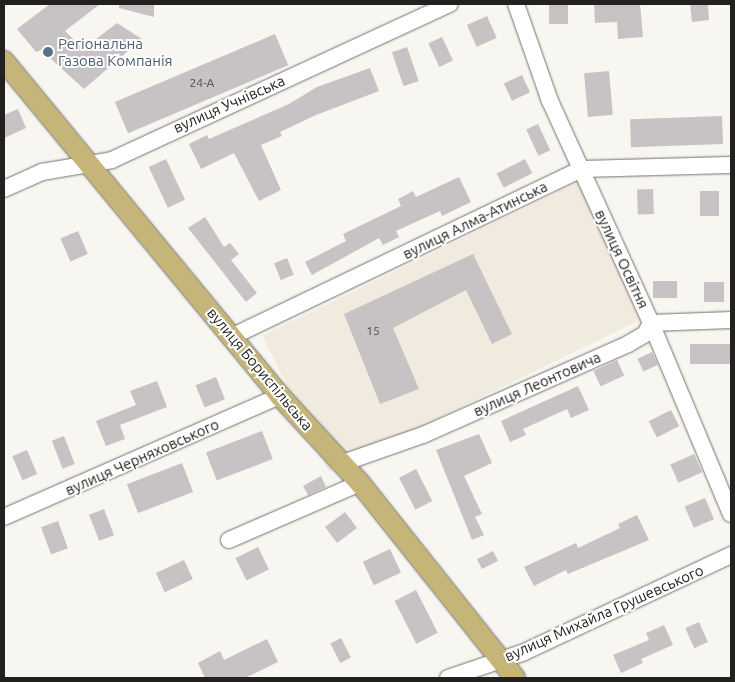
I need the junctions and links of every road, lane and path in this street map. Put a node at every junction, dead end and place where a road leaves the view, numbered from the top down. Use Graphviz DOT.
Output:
graph roads {
  1 [pos="450,4"];
  2 [pos="516,4"];
  3 [pos="4,61"];
  4 [pos="87,163"];
  5 [pos="731,165"];
  6 [pos="581,169"];
  7 [pos="4,189"];
  8 [pos="731,320"];
  9 [pos="652,323"];
  10 [pos="233,336"];
  11 [pos="280,396"];
  12 [pos="340,464"];
  13 [pos="360,483"];
  14 [pos="731,514"];
  15 [pos="4,517"];
  16 [pos="229,540"];
  17 [pos="731,555"];
  18 [pos="501,660"];
  19 [pos="448,678"];
  20 [pos="515,678"];
  1 -- 4 [label="street, вулиця Учнівська"];
  2 -- 6 [label="street, вулиця Освітня"];
  3 -- 4 [label="main road, вулиця Бориспільська"];
  4 -- 7 [label="street, вулиця Учнівська"];
  4 -- 10 [label="main road, вулиця Бориспільська"];
  5 -- 6 [label="street, вулиця Алма-Атинська"];
  6 -- 9 [label="street, вулиця Освітня"];
  6 -- 10 [label="street, вулиця Алма-Атинська"];
  8 -- 9 [label="street"];
  9 -- 12 [label="street, вулиця Леонтовича"];
  9 -- 14 [label="street, вулиця Освітня"];
  10 -- 11 [label="main road, вулиця Бориспільська"];
  11 -- 12 [label="main road, вулиця Бориспільська"];
  11 -- 15 [label="street, вулиця Черняховського"];
  12 -- 13 [label="main road, вулиця Бориспільська"];
  13 -- 16 [label="street"];
  13 -- 18 [label="main road, вулиця Бориспільська"];
  17 -- 18 [label="street, вулиця Михайла Грушевського"];
  18 -- 19 [label="street, вулиця Михайла Грушевського"];
  18 -- 20 [label="main road, вулиця Бориспільська"];
}
